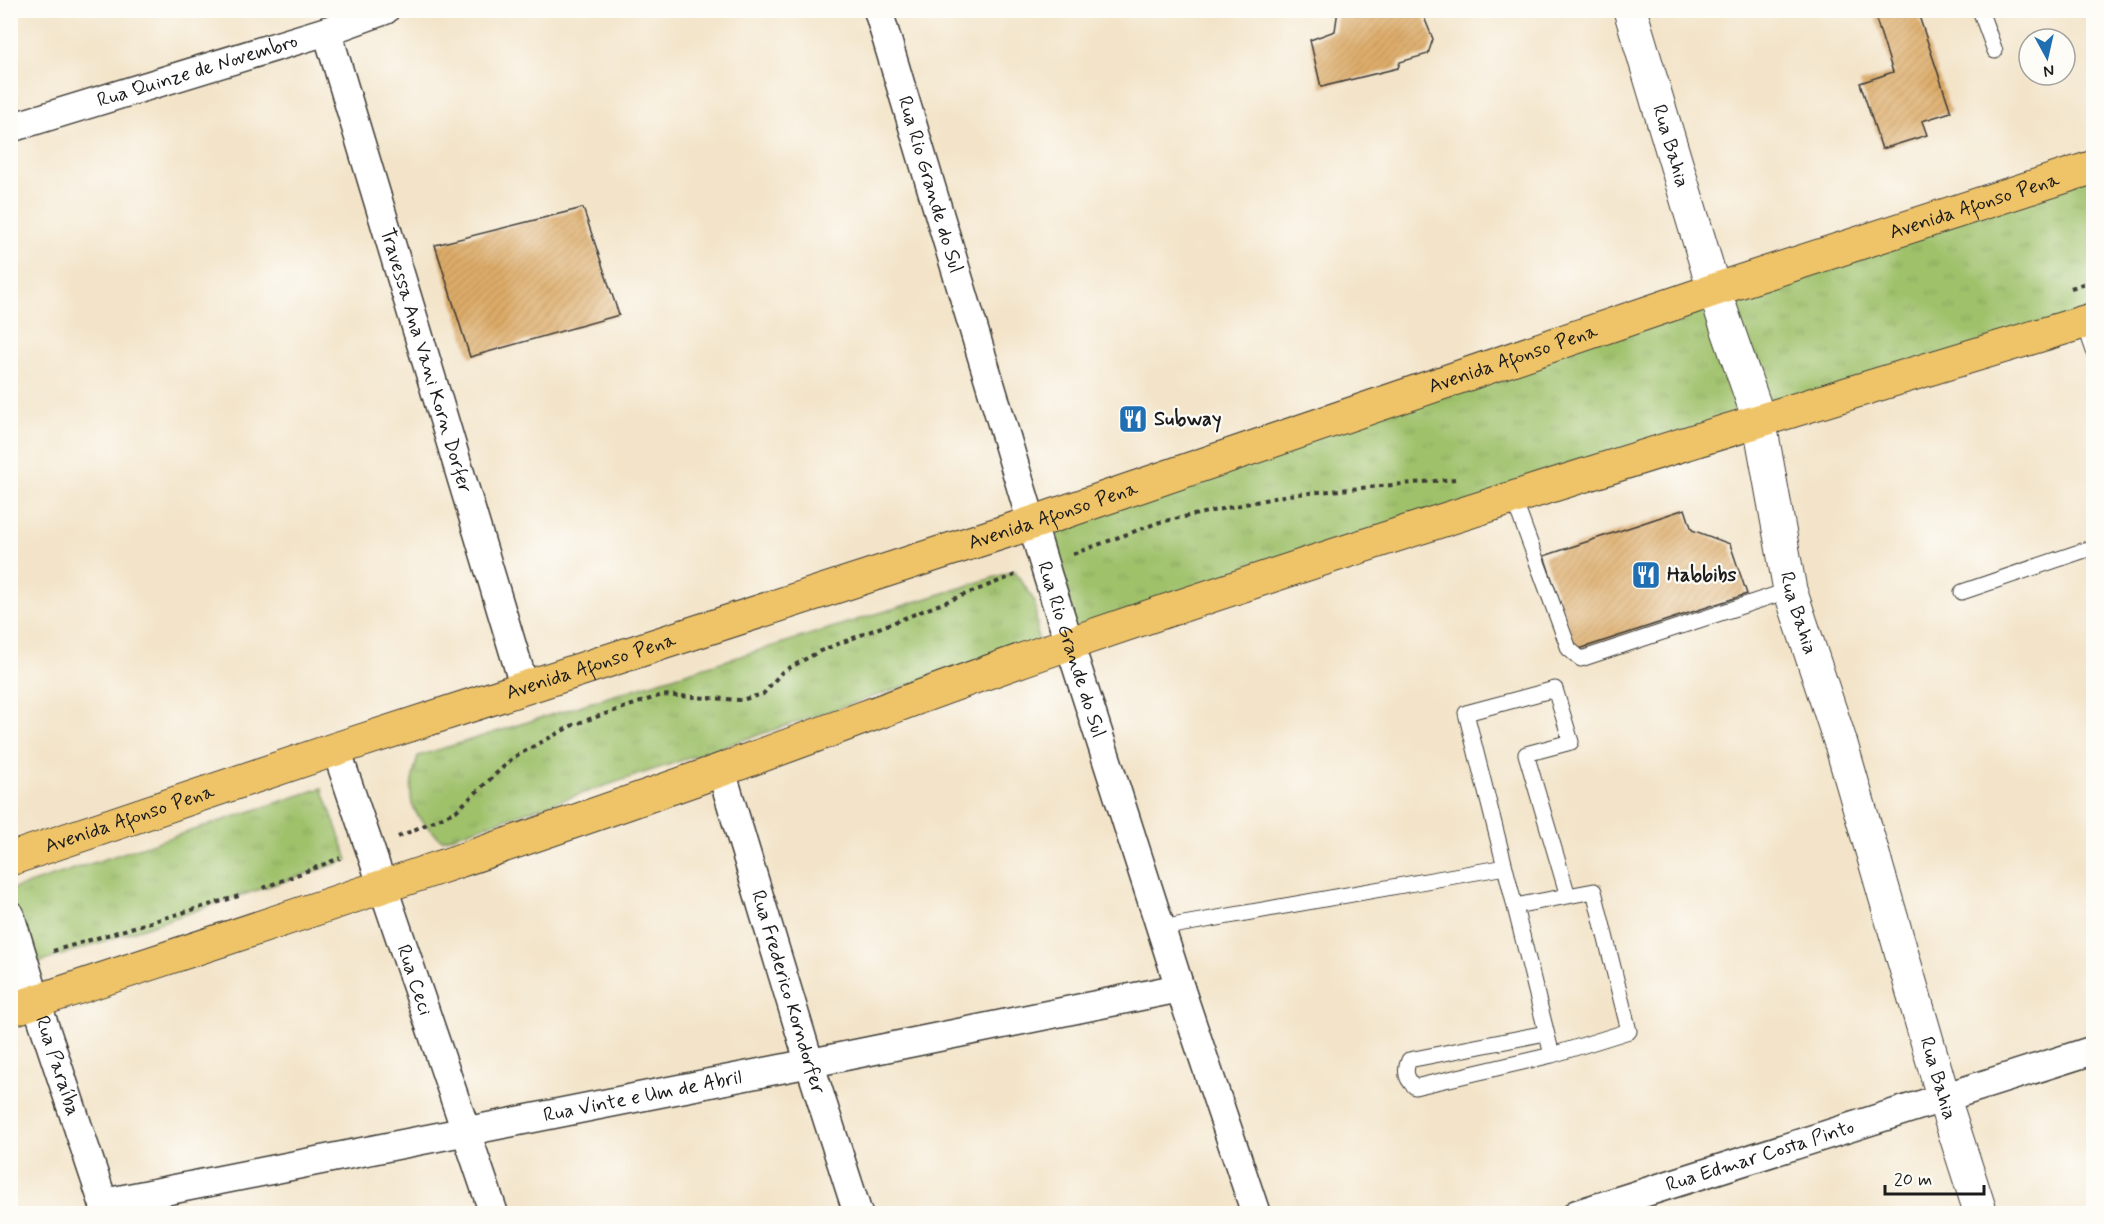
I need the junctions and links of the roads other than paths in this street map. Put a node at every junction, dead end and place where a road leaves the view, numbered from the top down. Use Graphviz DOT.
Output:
graph roads {
  1 [pos="385,10"];
  2 [pos="878,10"];
  3 [pos="1630,10"];
  4 [pos="1980,10"];
  5 [pos="327,31"];
  6 [pos="1995,51"];
  7 [pos="10,128"];
  8 [pos="2094,167"];
  9 [pos="1714,290"];
  10 [pos="2090,330"];
  11 [pos="1759,419"];
  12 [pos="1513,497"];
  13 [pos="1032,523"];
  14 [pos="2094,547"];
  15 [pos="1790,590"];
  16 [pos="1962,592"];
  17 [pos="1070,643"];
  18 [pos="525,689"];
  19 [pos="336,749"];
  20 [pos="721,770"];
  21 [pos="10,860"];
  22 [pos="1505,867"];
  23 [pos="381,888"];
  24 [pos="1568,896"];
  25 [pos="1515,906"];
  26 [pos="10,915"];
  27 [pos="1161,928"];
  28 [pos="1180,988"];
  29 [pos="23,1005"];
  30 [pos="1546,1033"];
  31 [pos="2094,1050"];
  32 [pos="1552,1055"];
  33 [pos="810,1065"];
  34 [pos="1943,1096"];
  35 [pos="466,1130"];
  36 [pos="106,1208"];
  37 [pos="494,1214"];
  38 [pos="858,1214"];
  39 [pos="1256,1214"];
  40 [pos="1577,1214"];
  41 [pos="1981,1214"];
  1 -- 5 [label="street, Rua Quinze de Novembro"];
  2 -- 13 [label="street, Rua Rio Grande do Sul"];
  3 -- 9 [label="street, Rua Bahia"];
  4 -- 6 [label="lane"];
  5 -- 7 [label="street, Rua Quinze de Novembro"];
  5 -- 18 [label="street, Travessa Ana Vani Korn Dorfer"];
  8 -- 9 [label="main road, Avenida Afonso Pena"];
  9 -- 11 [label="street, Rua Bahia"];
  9 -- 13 [label="main road, Avenida Afonso Pena"];
  10 -- 11 [label="main road"];
  11 -- 12 [label="main road"];
  11 -- 15 [label="street, Rua Bahia"];
  12 -- 15 [label="lane"];
  12 -- 17 [label="main road"];
  13 -- 17 [label="street, Rua Rio Grande do Sul"];
  13 -- 18 [label="main road, Avenida Afonso Pena"];
  14 -- 16 [label="lane"];
  15 -- 34 [label="street, Rua Bahia"];
  17 -- 20 [label="main road"];
  17 -- 27 [label="street, Rua Rio Grande do Sul"];
  18 -- 19 [label="main road, Avenida Afonso Pena"];
  19 -- 21 [label="main road, Avenida Afonso Pena"];
  19 -- 23 [label="street, Rua Ceci"];
  20 -- 23 [label="main road"];
  20 -- 33 [label="street, Rua Frederico Korndorfer"];
  22 -- 24 [label="lane"];
  22 -- 25 [label="lane"];
  22 -- 27 [label="lane"];
  23 -- 29 [label="main road"];
  23 -- 35 [label="street, Rua Ceci"];
  24 -- 25 [label="lane"];
  24 -- 32 [label="lane"];
  25 -- 30 [label="lane"];
  26 -- 29 [label="street, Rua Paraíba"];
  27 -- 28 [label="street, Rua Rio Grande do Sul"];
  28 -- 33 [label="street, Rua Vinte e Um de Abril"];
  28 -- 39 [label="street, Rua Rio Grande do Sul"];
  29 -- 36 [label="street, Rua Paraíba"];
  30 -- 32 [label="lane"];
  30 -- 32 [label="lane"];
  31 -- 34 [label="street, Rua Edmar Costa Pinto"];
  33 -- 35 [label="street, Rua Vinte e Um de Abril"];
  33 -- 38 [label="street, Rua Frederico Korndorfer"];
  34 -- 40 [label="street, Rua Edmar Costa Pinto"];
  34 -- 41 [label="street, Rua Bahia"];
  35 -- 36 [label="street, Rua Vinte e Um de Abril"];
  35 -- 37 [label="street, Rua Ceci"];
}
